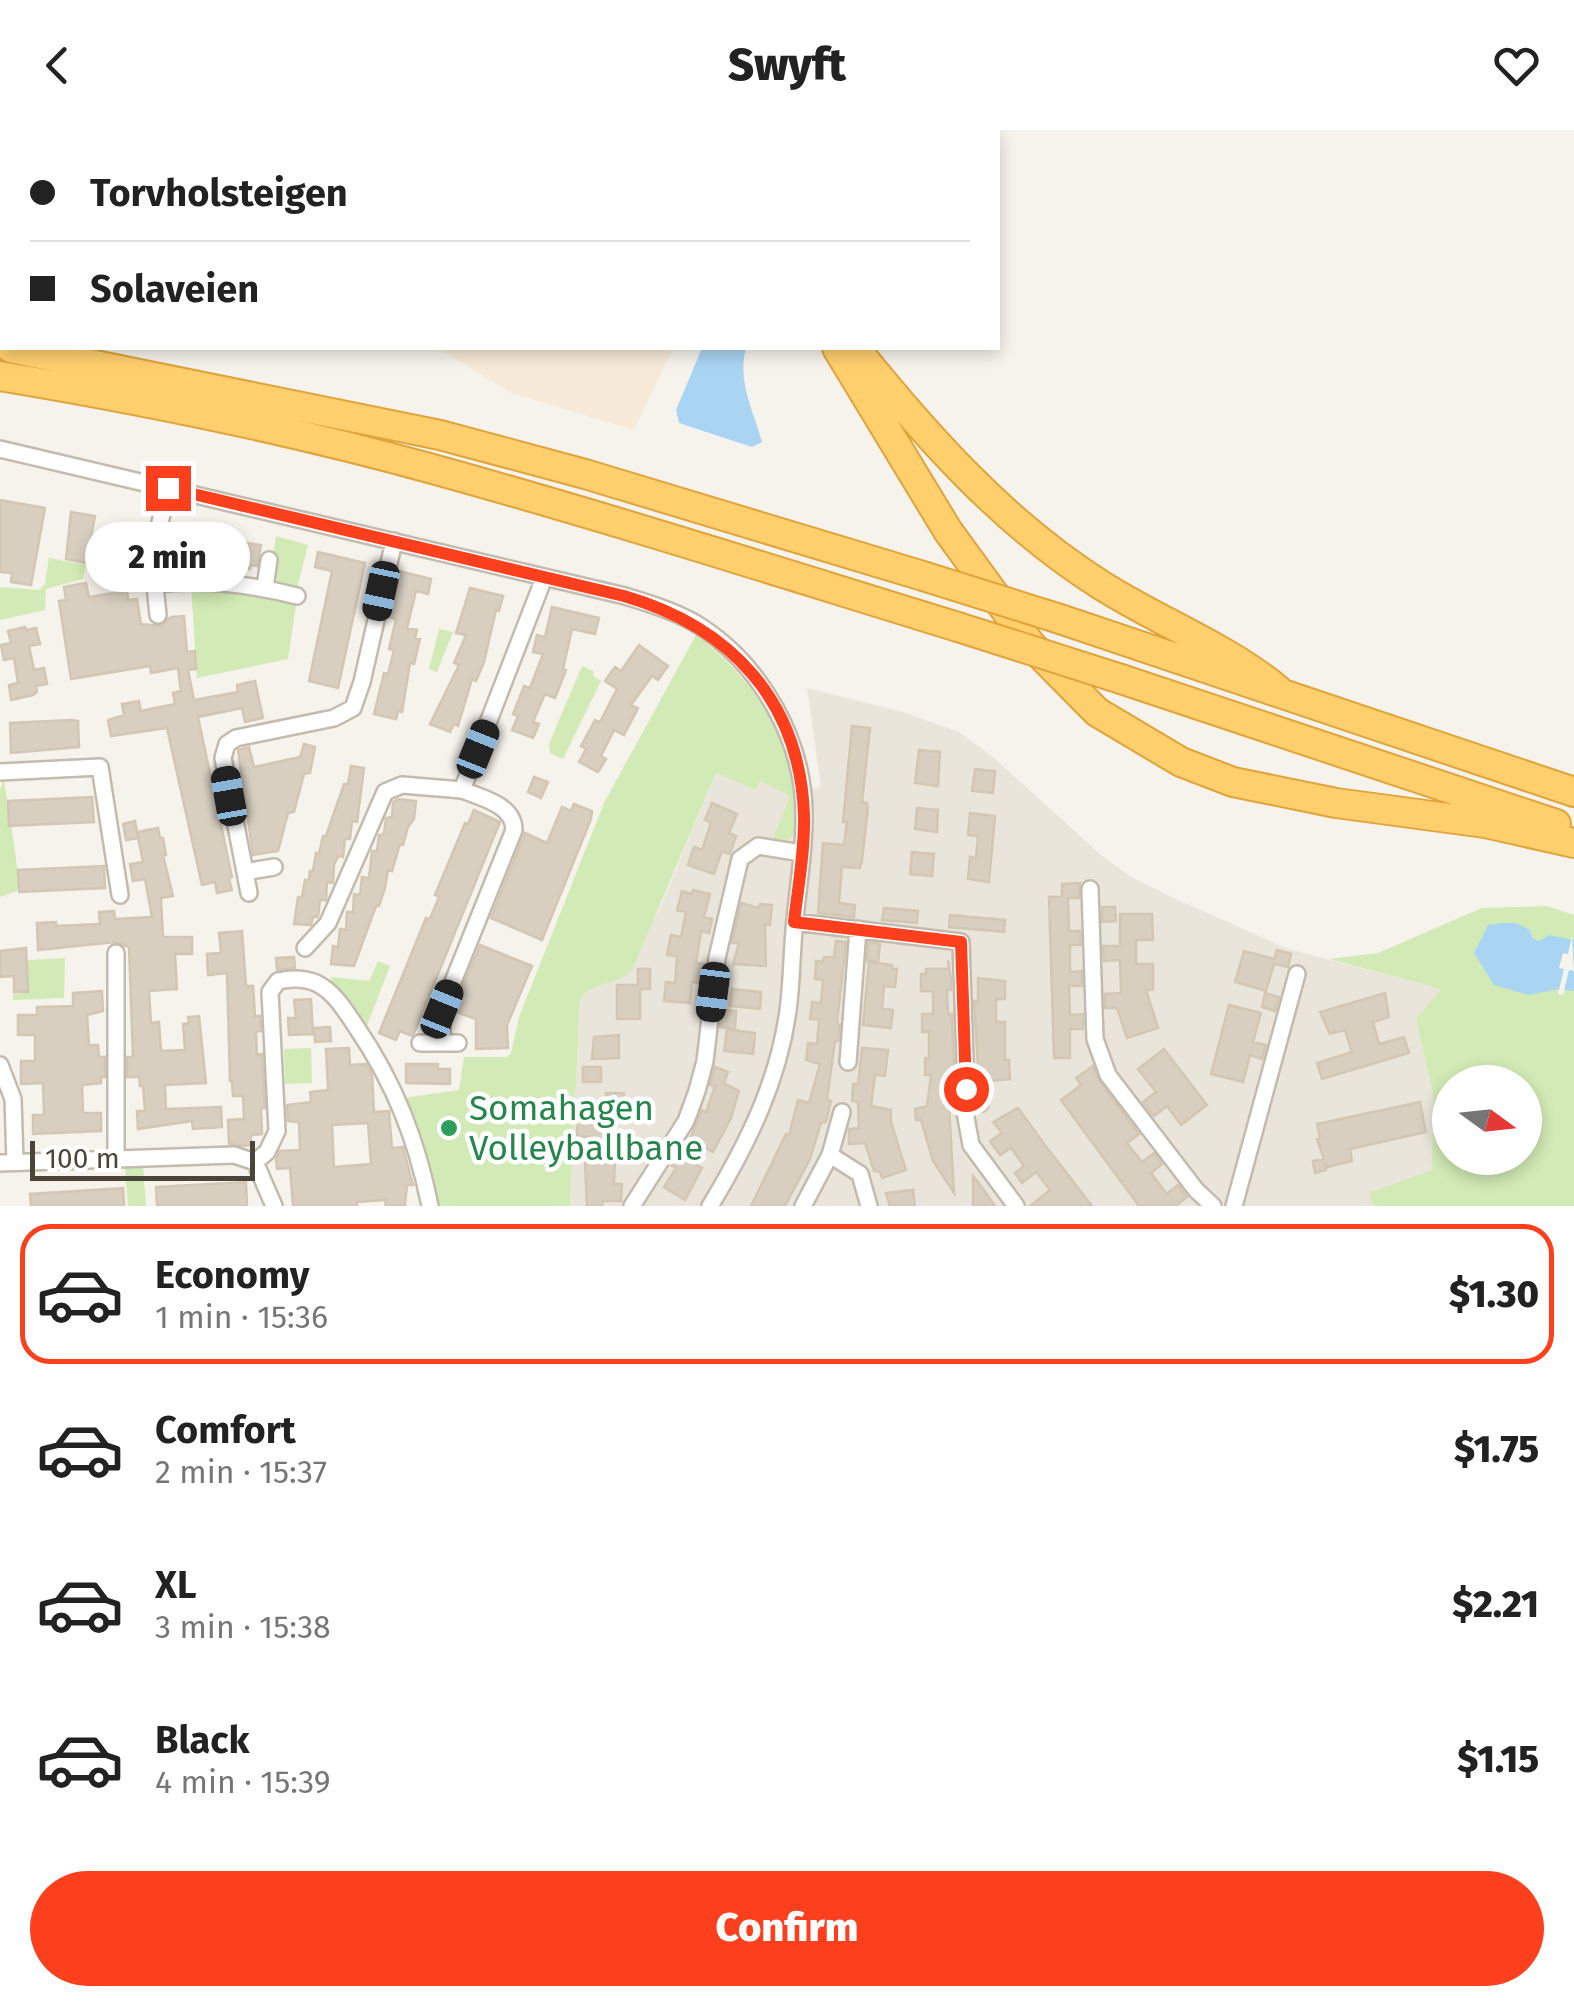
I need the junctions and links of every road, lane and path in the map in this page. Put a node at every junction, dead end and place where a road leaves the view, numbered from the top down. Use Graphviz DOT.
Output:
graph roads {
  1 [pos="21,350"];
  2 [pos="845,350"];
  3 [pos="845,350"];
  4 [pos="0,376"];
  5 [pos="48,384"];
  6 [pos="0,388"];
  7 [pos="0,449"];
  8 [pos="168,488"];
  9 [pos="394,541"];
  10 [pos="269,560"];
  11 [pos="544,578"];
  12 [pos="154,584"];
  13 [pos="265,588"];
  14 [pos="298,596"];
  15 [pos="158,615"];
  16 [pos="1278,690"];
  17 [pos="0,772"];
  18 [pos="462,790"];
  19 [pos="1574,792"];
  20 [pos="1574,830"];
  21 [pos="1574,844"];
  22 [pos="802,853"];
  23 [pos="274,867"];
  24 [pos="244,872"];
  25 [pos="1090,889"];
  26 [pos="249,893"];
  27 [pos="120,895"];
  28 [pos="794,922"];
  29 [pos="858,929"];
  30 [pos="306,948"];
  31 [pos="116,953"];
  32 [pos="1297,974"];
  33 [pos="420,1043"];
  34 [pos="848,1062"];
  35 [pos="0,1064"];
  36 [pos="966,1089"];
  37 [pos="842,1112"];
  38 [pos="965,1112"];
  39 [pos="830,1155"];
  40 [pos="116,1159"];
  41 [pos="255,1162"];
  42 [pos="7,1163"];
  43 [pos="274,1206"];
  44 [pos="430,1206"];
  45 [pos="632,1206"];
  46 [pos="710,1206"];
  47 [pos="803,1206"];
  48 [pos="870,1206"];
  49 [pos="1016,1206"];
  50 [pos="1213,1206"];
  51 [pos="1234,1206"];
  1 -- 16 [label="highway, bridge"];
  2 -- 16 [label="highway"];
  3 -- 21 [label="highway"];
  4 -- 5 [label="highway"];
  5 -- 6 [label="highway"];
  5 -- 20 [label="highway, bridge"];
  7 -- 8 [label="street"];
  8 -- 9 [label="street"];
  8 -- 12 [label="street"];
  9 -- 11 [label="street"];
  9 -- 24 [label="street"];
  10 -- 13 [label="street"];
  11 -- 18 [label="street"];
  11 -- 22 [label="street"];
  12 -- 13 [label="street"];
  12 -- 15 [label="street"];
  13 -- 14 [label="street"];
  16 -- 19 [label="highway"];
  17 -- 27 [label="street"];
  18 -- 30 [label="street"];
  18 -- 33 [label="street"];
  22 -- 28 [label="street"];
  22 -- 45 [label="street"];
  23 -- 24 [label="street"];
  24 -- 26 [label="street"];
  25 -- 50 [label="street"];
  28 -- 29 [label="street"];
  28 -- 46 [label="street"];
  29 -- 34 [label="street"];
  29 -- 36 [label="street"];
  31 -- 40 [label="street"];
  32 -- 51 [label="street"];
  35 -- 42 [label="street"];
  37 -- 39 [label="street"];
  38 -- 49 [label="street"];
  39 -- 47 [label="street"];
  39 -- 48 [label="street"];
  40 -- 41 [label="street"];
  40 -- 42 [label="street"];
  41 -- 43 [label="street"];
  41 -- 44 [label="street"];
}
